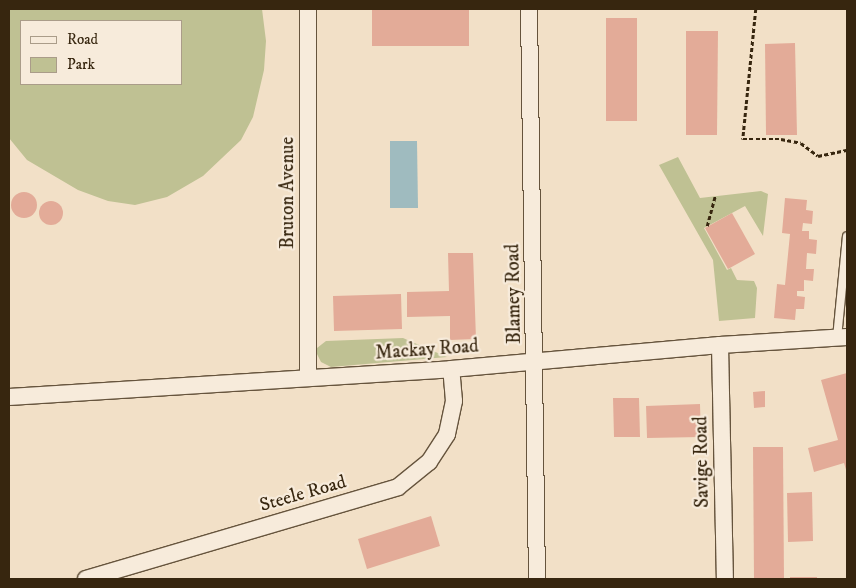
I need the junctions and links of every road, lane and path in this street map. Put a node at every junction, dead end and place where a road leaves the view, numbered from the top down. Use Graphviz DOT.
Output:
graph roads {
  1 [pos="308,9"];
  2 [pos="529,9"];
  3 [pos="756,9"];
  4 [pos="847,150"];
  5 [pos="715,196"];
  6 [pos="706,226"];
  7 [pos="847,236"];
  8 [pos="842,337"];
  9 [pos="720,345"];
  10 [pos="536,362"];
  11 [pos="451,369"];
  12 [pos="308,378"];
  13 [pos="9,397"];
  14 [pos="86,579"];
  15 [pos="537,579"];
  16 [pos="725,579"];
  1 -- 12 [label="street, Bruton Avenue"];
  2 -- 10 [label="street, Blamey Road"];
  3 -- 4 [label="path"];
  5 -- 6 [label="path"];
  7 -- 8 [label="lane"];
  8 -- 9 [label="street, Mackay Road"];
  9 -- 10 [label="street, Mackay Road"];
  9 -- 16 [label="street, Savige Road"];
  10 -- 11 [label="street, Mackay Road"];
  10 -- 15 [label="street, Blamey Road"];
  11 -- 12 [label="street, Mackay Road"];
  11 -- 14 [label="street, Steele Road"];
  12 -- 13 [label="street, Mackay Road"];
}
